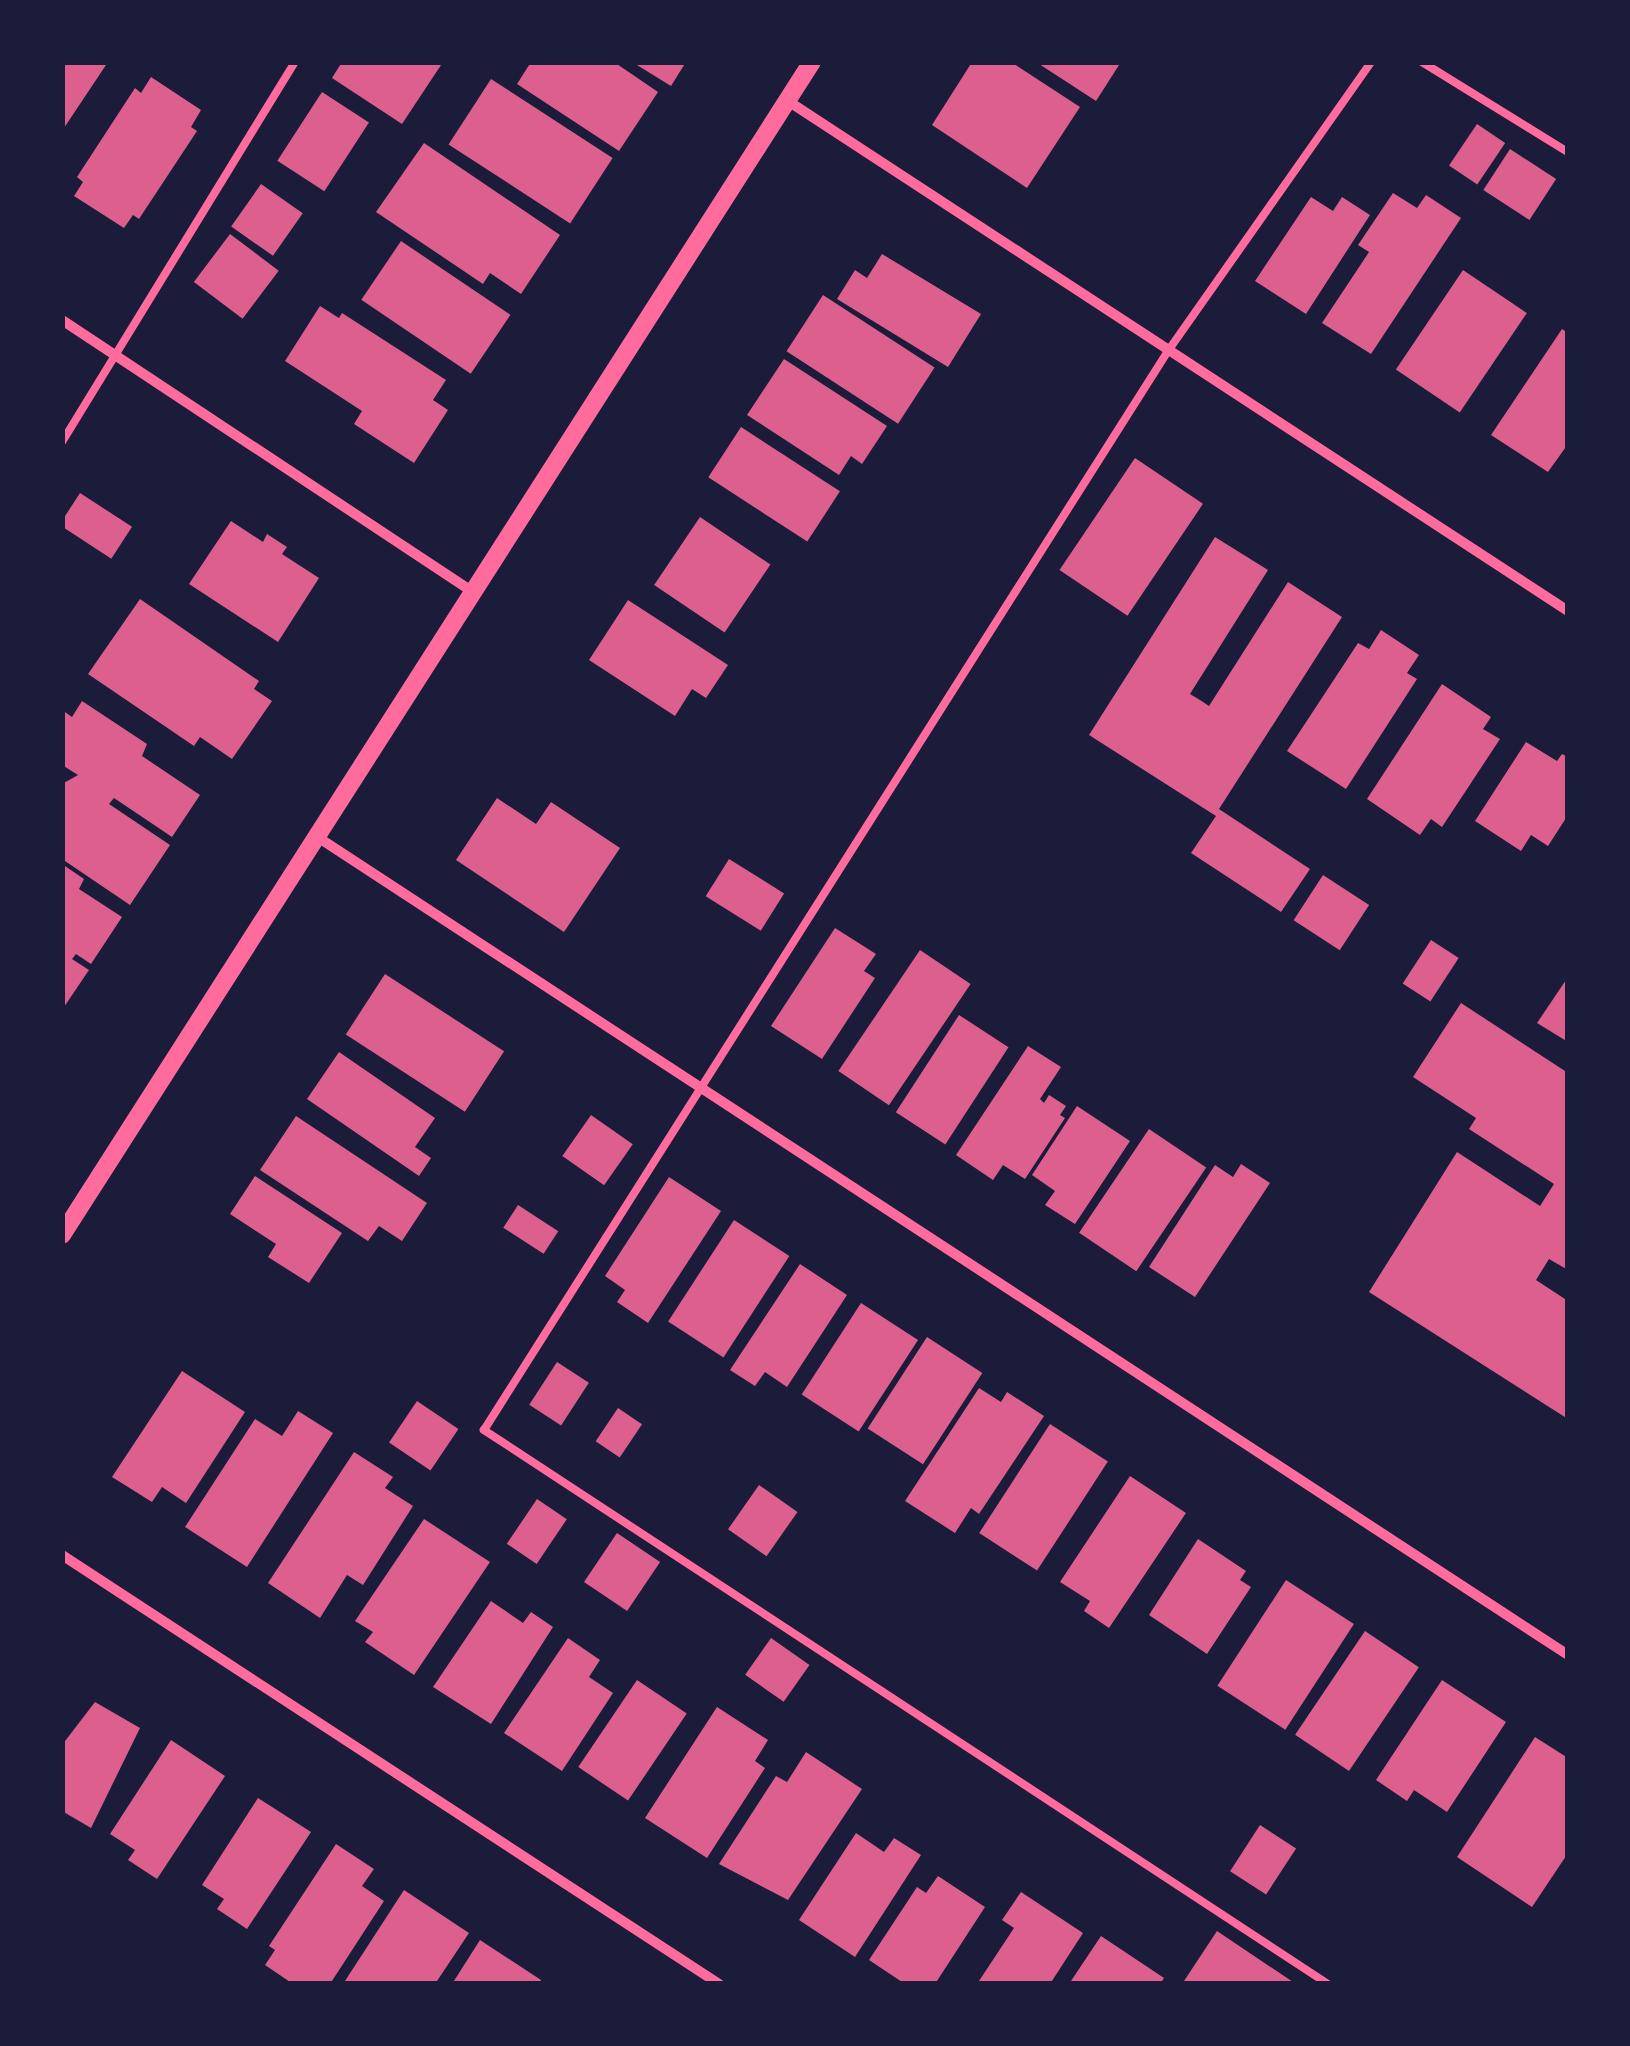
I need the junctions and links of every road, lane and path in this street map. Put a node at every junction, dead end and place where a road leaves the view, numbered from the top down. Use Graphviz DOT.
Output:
graph roads {
  1 [pos="294,62"];
  2 [pos="812,62"];
  3 [pos="1371,62"];
  4 [pos="1422,62"];
  5 [pos="788,101"];
  6 [pos="1568,152"];
  7 [pos="62,320"];
  8 [pos="1168,350"];
  9 [pos="117,356"];
  10 [pos="62,442"];
  11 [pos="472,591"];
  12 [pos="1568,612"];
  13 [pos="315,835"];
  14 [pos="701,1088"];
  15 [pos="62,1235"];
  16 [pos="62,1555"];
  17 [pos="1568,1655"];
  18 [pos="719,1984"];
  19 [pos="1328,1984"];
  1 -- 9 [label="lane"];
  2 -- 5 [label="street"];
  3 -- 8 [label="lane"];
  4 -- 6 [label="lane"];
  5 -- 8 [label="street"];
  5 -- 11 [label="street"];
  7 -- 9 [label="street"];
  8 -- 12 [label="street"];
  8 -- 14 [label="lane"];
  9 -- 10 [label="lane"];
  9 -- 11 [label="street"];
  11 -- 13 [label="street"];
  13 -- 14 [label="street"];
  13 -- 15 [label="street"];
  14 -- 17 [label="street"];
  14 -- 19 [label="lane"];
  16 -- 18 [label="street"];
}
